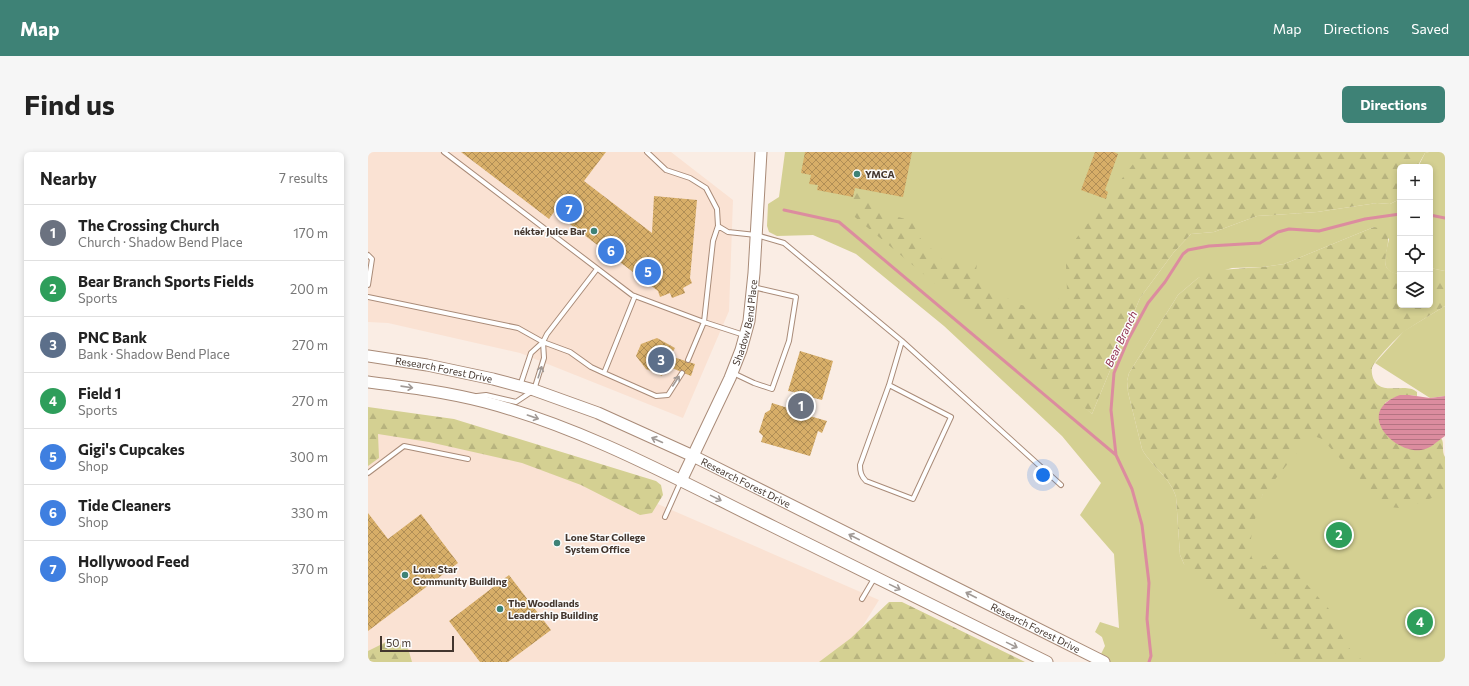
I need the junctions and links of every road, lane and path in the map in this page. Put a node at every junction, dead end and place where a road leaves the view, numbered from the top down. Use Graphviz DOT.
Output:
graph roads {
  1 [pos="444,152"];
  2 [pos="647,152"];
  3 [pos="761,152"];
  4 [pos="718,226"];
  5 [pos="756,235"];
  6 [pos="368,255"];
  7 [pos="597,269"];
  8 [pos="368,285"];
  9 [pos="753,286"];
  10 [pos="635,296"];
  11 [pos="368,297"];
  12 [pos="704,322"];
  13 [pos="745,336"];
  14 [pos="543,342"];
  15 [pos="902,342"];
  16 [pos="368,356"];
  17 [pos="688,360"];
  18 [pos="733,372"];
  19 [pos="604,373"];
  20 [pos="682,373"];
  21 [pos="368,382"];
  22 [pos="889,385"];
  23 [pos="520,386"];
  24 [pos="534,390"];
  25 [pos="463,397"];
  26 [pos="693,456"];
  27 [pos="468,459"];
  28 [pos="368,473"];
  29 [pos="681,481"];
  30 [pos="1061,485"];
  31 [pos="665,517"];
  32 [pos="875,577"];
  33 [pos="862,599"];
  34 [pos="1047,662"];
  35 [pos="1104,662"];
  1 -- 7 [label="lane"];
  2 -- 4 [label="lane"];
  3 -- 5 [label="main road, Shadow Bend Place"];
  4 -- 5 [label="lane"];
  4 -- 12 [label="lane"];
  5 -- 9 [label="main road, Shadow Bend Place"];
  5 -- 15 [label="lane"];
  6 -- 8 [label="lane"];
  7 -- 10 [label="lane"];
  7 -- 14 [label="lane"];
  9 -- 13 [label="main road, Shadow Bend Place"];
  9 -- 18 [label="lane"];
  10 -- 12 [label="lane"];
  10 -- 19 [label="lane"];
  11 -- 14 [label="lane"];
  12 -- 13 [label="lane"];
  12 -- 17 [label="lane"];
  13 -- 18 [label="main road, Shadow Bend Place"];
  14 -- 19 [label="lane"];
  14 -- 23 [label="lane"];
  24 -- 14 [label="lane, one-way"];
  15 -- 22 [label="lane"];
  15 -- 30 [label="lane"];
  16 -- 23 [label="main road, Research Forest Drive"];
  18 -- 26 [label="main road, Shadow Bend Place"];
  19 -- 20 [label="lane, one-way"];
  21 -- 25 [label="main road, one-way"];
  22 -- 22 [label="lane"];
  23 -- 24 [label="main road, Research Forest Drive"];
  24 -- 25 [label="lane"];
  26 -- 24 [label="main road, Research Forest Drive, one-way"];
  25 -- 29 [label="main road, one-way"];
  26 -- 29 [label="main road, Shadow Bend Place"];
  35 -- 26 [label="main road, Research Forest Drive, one-way"];
  27 -- 28 [label="lane"];
  29 -- 31 [label="lane"];
  29 -- 32 [label="main road, one-way"];
  32 -- 33 [label="lane"];
  32 -- 34 [label="main road, one-way"];
}
